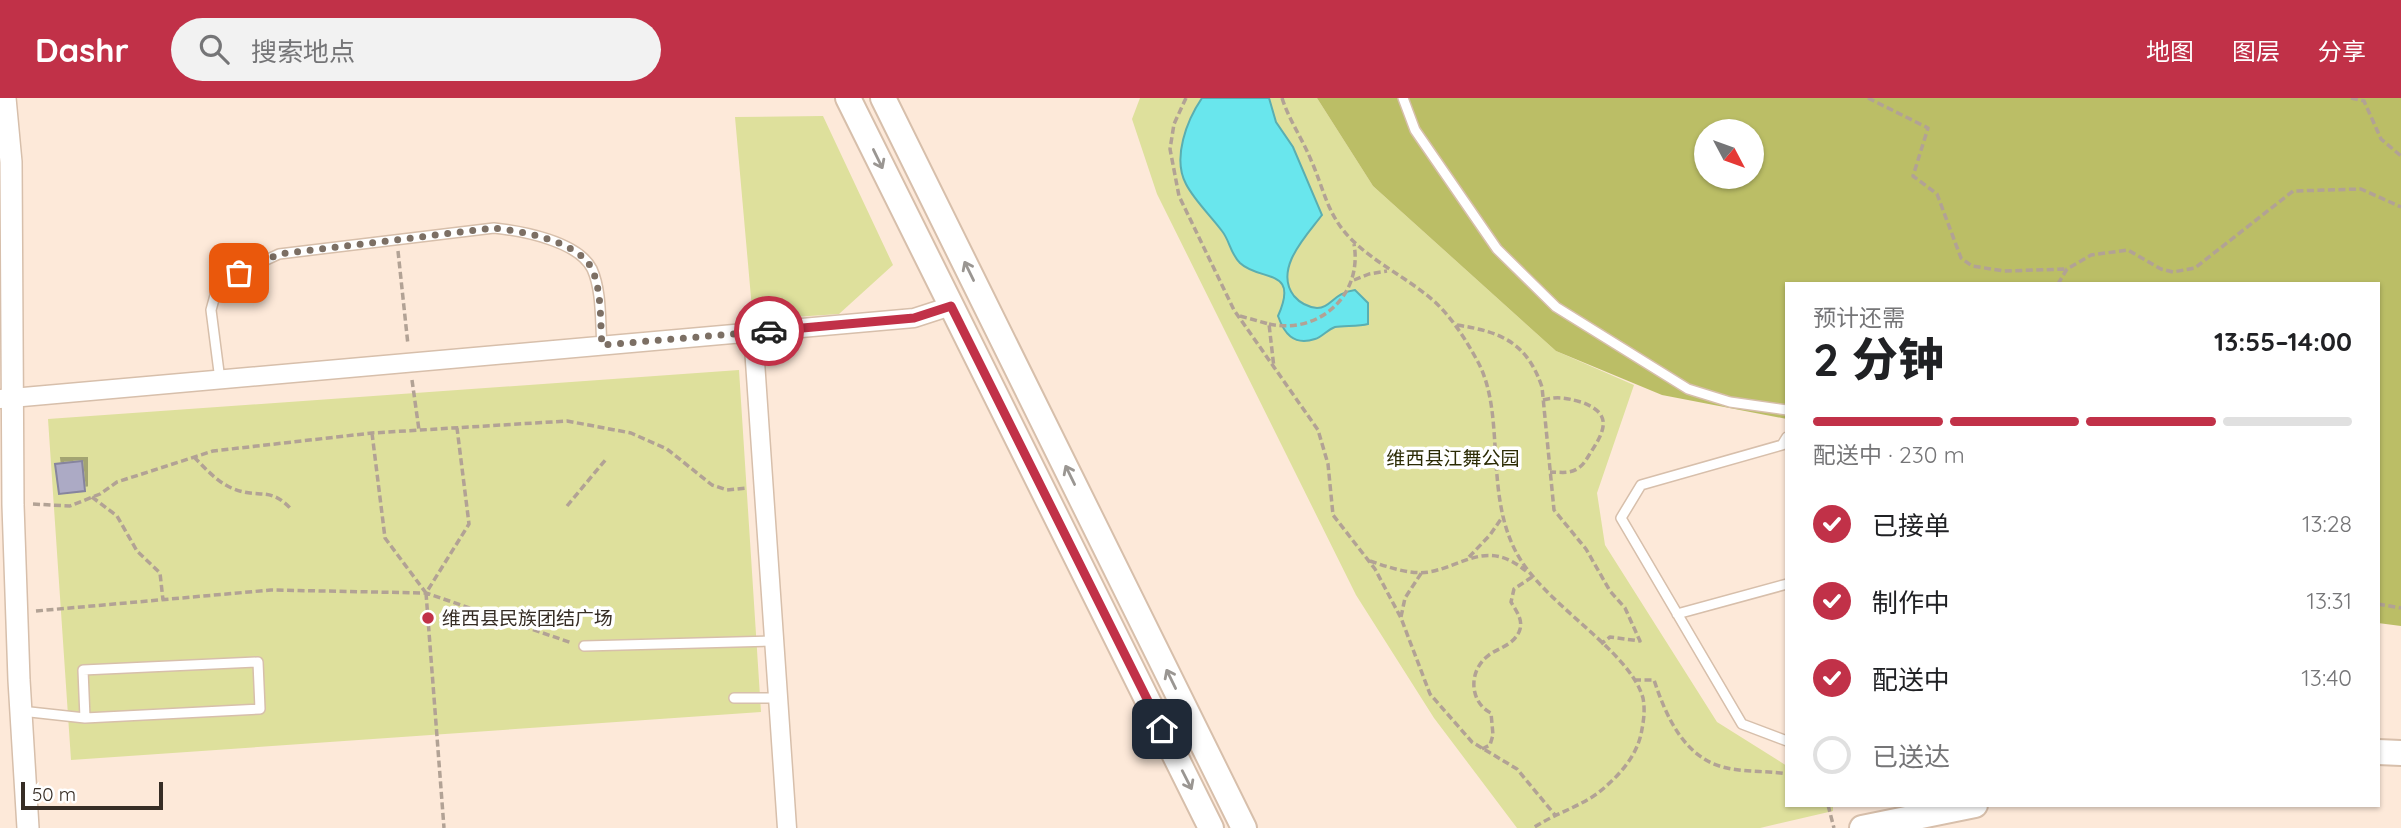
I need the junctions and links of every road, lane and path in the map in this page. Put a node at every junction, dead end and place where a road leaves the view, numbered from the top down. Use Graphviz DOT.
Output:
graph roads {
  1 [pos="5,98"];
  2 [pos="848,98"];
  3 [pos="883,98"];
  4 [pos="1186,98"];
  5 [pos="1282,98"];
  6 [pos="1403,98"];
  7 [pos="1868,98"];
  8 [pos="2351,98"];
  9 [pos="2401,156"];
  10 [pos="2401,207"];
  11 [pos="397,239"];
  12 [pos="1354,242"];
  13 [pos="2067,269"];
  14 [pos="1389,271"];
  15 [pos="1352,281"];
  16 [pos="2059,282"];
  17 [pos="951,306"];
  18 [pos="1238,316"];
  19 [pos="1269,324"];
  20 [pos="1456,325"];
  21 [pos="753,332"];
  22 [pos="602,345"];
  23 [pos="410,362"];
  24 [pos="1274,368"];
  25 [pos="220,380"];
  26 [pos="5,398"];
  27 [pos="414,399"];
  28 [pos="1543,400"];
  29 [pos="1785,410"];
  30 [pos="457,428"];
  31 [pos="419,430"];
  32 [pos="372,433"];
  33 [pos="1785,441"];
  34 [pos="194,457"];
  35 [pos="607,458"];
  36 [pos="1550,472"];
  37 [pos="764,487"];
  38 [pos="92,497"];
  39 [pos="13,505"];
  40 [pos="567,506"];
  41 [pos="291,509"];
  42 [pos="1503,516"];
  43 [pos="1469,557"];
  44 [pos="1368,560"];
  45 [pos="1422,572"];
  46 [pos="1528,573"];
  47 [pos="1532,578"];
  48 [pos="1785,585"];
  49 [pos="426,593"];
  50 [pos="163,600"];
  51 [pos="2380,604"];
  52 [pos="2401,608"];
  53 [pos="16,613"];
  54 [pos="1677,614"];
  55 [pos="1401,618"];
  56 [pos="774,641"];
  57 [pos="1601,644"];
  58 [pos="583,646"];
  59 [pos="1634,680"];
  60 [pos="734,698"];
  61 [pos="778,698"];
  62 [pos="20,711"];
  63 [pos="85,718"];
  64 [pos="1785,740"];
  65 [pos="1482,749"];
  66 [pos="2380,752"];
  67 [pos="2401,753"];
  68 [pos="1785,774"];
  69 [pos="1829,807"];
  70 [pos="1955,807"];
  71 [pos="1935,809"];
  72 [pos="1555,815"];
  73 [pos="28,828"];
  74 [pos="444,828"];
  75 [pos="787,828"];
  76 [pos="1212,828"];
  77 [pos="1244,828"];
  78 [pos="1533,828"];
  79 [pos="1834,828"];
  80 [pos="1862,828"];
  1 -- 26 [label="street"];
  2 -- 17 [label="main road, one-way"];
  77 -- 3 [label="main road, one-way"];
  4 -- 18 [label="path"];
  5 -- 12 [label="path"];
  6 -- 29 [label="lane"];
  7 -- 13 [label="path"];
  8 -- 9 [label="path"];
  10 -- 13 [label="path"];
  11 -- 22 [label="lane"];
  11 -- 23 [label="path"];
  11 -- 25 [label="lane"];
  12 -- 14 [label="path"];
  12 -- 15 [label="path"];
  13 -- 16 [label="path"];
  14 -- 15 [label="path"];
  14 -- 20 [label="path"];
  15 -- 19 [label="path"];
  17 -- 21 [label="street"];
  17 -- 76 [label="main road, one-way"];
  18 -- 19 [label="path"];
  18 -- 24 [label="path"];
  19 -- 24 [label="path"];
  20 -- 28 [label="path"];
  20 -- 42 [label="path"];
  21 -- 22 [label="street"];
  21 -- 37 [label="street"];
  22 -- 23 [label="street"];
  23 -- 25 [label="street"];
  24 -- 44 [label="path"];
  25 -- 26 [label="street"];
  26 -- 39 [label="street"];
  27 -- 31 [label="path"];
  28 -- 36 [label="path"];
  28 -- 36 [label="path"];
  30 -- 31 [label="path"];
  30 -- 37 [label="path"];
  30 -- 49 [label="path"];
  31 -- 32 [label="path"];
  32 -- 34 [label="path"];
  32 -- 49 [label="path"];
  33 -- 54 [label="lane"];
  34 -- 38 [label="path"];
  34 -- 41 [label="path"];
  35 -- 40 [label="path"];
  36 -- 57 [label="path"];
  37 -- 56 [label="street"];
  38 -- 39 [label="path"];
  38 -- 50 [label="path"];
  39 -- 53 [label="street"];
  42 -- 43 [label="path"];
  42 -- 46 [label="path"];
  43 -- 45 [label="path"];
  43 -- 46 [label="path"];
  44 -- 45 [label="path"];
  44 -- 55 [label="path"];
  45 -- 55 [label="path"];
  46 -- 47 [label="path"];
  47 -- 57 [label="path"];
  47 -- 65 [label="path"];
  48 -- 54 [label="lane"];
  49 -- 50 [label="path"];
  49 -- 58 [label="path"];
  49 -- 74 [label="path"];
  50 -- 53 [label="path"];
  51 -- 52 [label="path"];
  53 -- 62 [label="street"];
  54 -- 64 [label="lane"];
  55 -- 65 [label="path"];
  56 -- 58 [label="lane"];
  56 -- 61 [label="street"];
  57 -- 59 [label="path"];
  59 -- 68 [label="path"];
  59 -- 72 [label="path"];
  60 -- 61 [label="lane"];
  61 -- 75 [label="street"];
  62 -- 63 [label="lane"];
  62 -- 73 [label="street"];
  63 -- 63 [label="lane"];
  65 -- 72 [label="path"];
  66 -- 67 [label="main road"];
  69 -- 79 [label="path"];
  70 -- 71 [label="main road"];
  71 -- 80 [label="main road"];
  72 -- 78 [label="path"];
}
